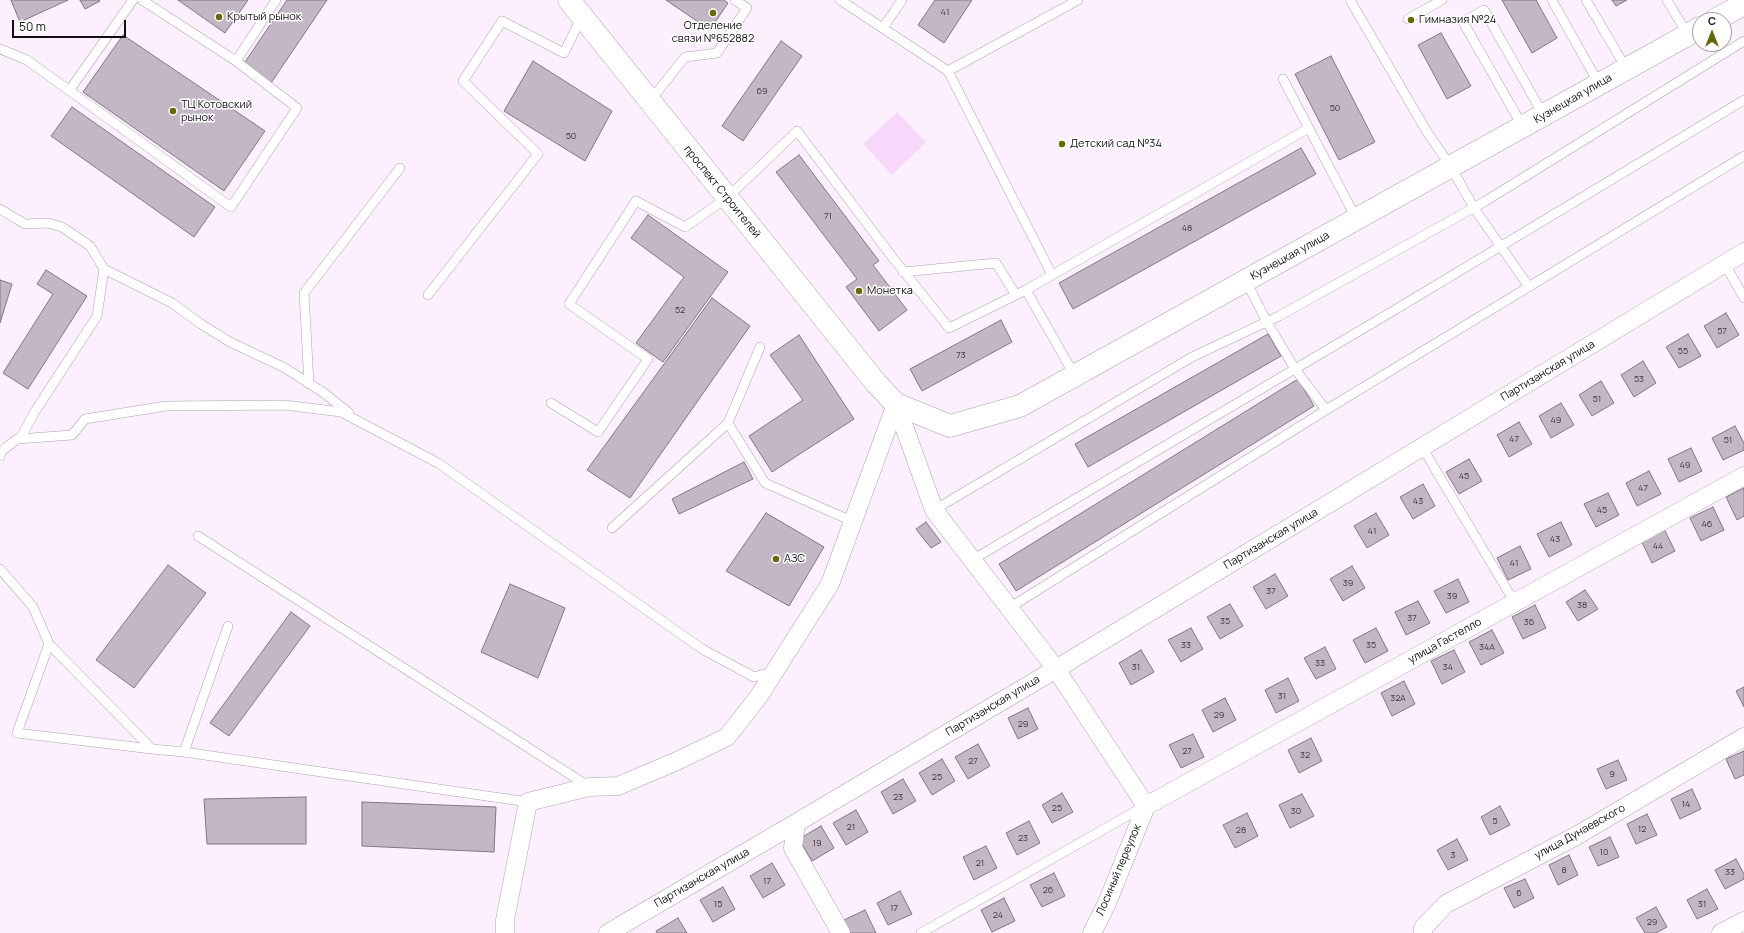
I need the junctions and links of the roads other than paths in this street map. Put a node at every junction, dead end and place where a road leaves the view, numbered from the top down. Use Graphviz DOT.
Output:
graph roads {
  1 [pos="133,0"];
  2 [pos="142,0"];
  3 [pos="276,0"];
  4 [pos="735,0"];
  5 [pos="840,0"];
  6 [pos="902,0"];
  7 [pos="1078,0"];
  8 [pos="1350,0"];
  9 [pos="1442,0"];
  10 [pos="1552,0"];
  11 [pos="1586,0"];
  12 [pos="1667,0"];
  13 [pos="749,4"];
  14 [pos="1744,4"];
  15 [pos="576,8"];
  16 [pos="1730,12"];
  17 [pos="1408,19"];
  18 [pos="883,28"];
  19 [pos="1692,29"];
  20 [pos="1692,32"];
  21 [pos="1744,41"];
  22 [pos="0,50"];
  23 [pos="236,61"];
  24 [pos="1626,68"];
  25 [pos="948,71"];
  26 [pos="1283,79"];
  27 [pos="1599,84"];
  28 [pos="69,91"];
  29 [pos="1744,100"];
  30 [pos="650,101"];
  31 [pos="1544,116"];
  32 [pos="1523,127"];
  33 [pos="1309,128"];
  34 [pos="1744,156"];
  35 [pos="1451,167"];
  36 [pos="400,168"];
  37 [pos="728,198"];
  38 [pos="1474,208"];
  39 [pos="0,209"];
  40 [pos="1357,220"];
  41 [pos="1500,247"];
  42 [pos="1744,252"];
  43 [pos="1726,264"];
  44 [pos="104,269"];
  45 [pos="904,272"];
  46 [pos="1052,275"];
  47 [pos="1246,281"];
  48 [pos="1529,287"];
  49 [pos="1026,290"];
  50 [pos="428,295"];
  51 [pos="1016,295"];
  52 [pos="1744,298"];
  53 [pos="1266,322"];
  54 [pos="760,347"];
  55 [pos="1295,369"];
  56 [pos="1075,376"];
  57 [pos="876,383"];
  58 [pos="309,384"];
  59 [pos="551,403"];
  60 [pos="896,404"];
  61 [pos="1326,410"];
  62 [pos="361,423"];
  63 [pos="728,423"];
  64 [pos="20,439"];
  65 [pos="1422,447"];
  66 [pos="1,453"];
  67 [pos="1744,476"];
  68 [pos="934,510"];
  69 [pos="852,521"];
  70 [pos="612,528"];
  71 [pos="198,536"];
  72 [pos="972,560"];
  73 [pos="0,568"];
  74 [pos="1515,602"];
  75 [pos="1009,608"];
  76 [pos="228,626"];
  77 [pos="50,644"];
  78 [pos="1056,669"];
  79 [pos="775,670"];
  80 [pos="1744,737"];
  81 [pos="152,749"];
  82 [pos="184,752"];
  83 [pos="589,787"];
  84 [pos="528,802"];
  85 [pos="1146,806"];
  86 [pos="796,823"];
  87 [pos="1744,921"];
  88 [pos="504,933"];
  89 [pos="608,933"];
  90 [pos="841,933"];
  91 [pos="921,933"];
  92 [pos="1092,933"];
  93 [pos="1423,933"];
  94 [pos="1721,933"];
  1 -- 28 [label="lane"];
  2 -- 23 [label="lane"];
  3 -- 23 [label="lane"];
  4 -- 13 [label="lane"];
  5 -- 18 [label="lane"];
  6 -- 18 [label="lane"];
  7 -- 25 [label="lane"];
  8 -- 35 [label="lane"];
  9 -- 17 [label="lane"];
  10 -- 27 [label="lane"];
  11 -- 24 [label="lane"];
  12 -- 19 [label="lane"];
  13 -- 30 [label="lane"];
  14 -- 16 [label="main road"];
  15 -- 30 [label="main road, проспект Строителей"];
  15 -- 50 [label="lane"];
  18 -- 25 [label="lane"];
  20 -- 24 [label="main road, Кузнецкая улица"];
  21 -- 38 [label="lane"];
  22 -- 28 [label="lane"];
  23 -- 28 [label="lane"];
  24 -- 27 [label="main road, Кузнецкая улица"];
  25 -- 46 [label="lane"];
  26 -- 33 [label="lane"];
  27 -- 31 [label="main road, Кузнецкая улица"];
  29 -- 41 [label="lane"];
  30 -- 37 [label="main road, проспект Строителей"];
  31 -- 32 [label="main road, Кузнецкая улица"];
  31 -- 32 [label="lane"];
  32 -- 35 [label="main road, Кузнецкая улица"];
  33 -- 40 [label="lane"];
  33 -- 46 [label="lane"];
  34 -- 48 [label="lane"];
  35 -- 38 [label="lane"];
  35 -- 40 [label="main road, Кузнецкая улица"];
  36 -- 58 [label="lane"];
  37 -- 45 [label="lane"];
  37 -- 57 [label="main road, проспект Строителей"];
  37 -- 59 [label="lane"];
  38 -- 41 [label="lane"];
  38 -- 53 [label="lane"];
  39 -- 44 [label="lane"];
  40 -- 47 [label="main road, Кузнецкая улица"];
  41 -- 48 [label="lane"];
  41 -- 55 [label="lane"];
  42 -- 43 [label="street, Партизанская улица"];
  43 -- 52 [label="lane"];
  43 -- 65 [label="street, Партизанская улица"];
  44 -- 58 [label="lane"];
  44 -- 64 [label="lane"];
  45 -- 51 [label="lane"];
  45 -- 51 [label="lane"];
  46 -- 49 [label="lane"];
  47 -- 53 [label="lane"];
  47 -- 56 [label="main road, Кузнецкая улица"];
  48 -- 61 [label="lane"];
  49 -- 51 [label="lane"];
  49 -- 56 [label="lane"];
  53 -- 55 [label="lane"];
  53 -- 68 [label="lane"];
  54 -- 63 [label="lane"];
  55 -- 61 [label="lane"];
  55 -- 72 [label="lane"];
  56 -- 60 [label="main road, Кузнецкая улица"];
  57 -- 60 [label="main road, Кузнецкая улица"];
  58 -- 62 [label="lane"];
  60 -- 68 [label="street"];
  60 -- 69 [label="street"];
  61 -- 75 [label="lane"];
  62 -- 64 [label="lane"];
  62 -- 79 [label="lane"];
  63 -- 69 [label="lane"];
  63 -- 70 [label="lane"];
  64 -- 66 [label="lane"];
  65 -- 74 [label="lane"];
  65 -- 78 [label="street, Партизанская улица"];
  67 -- 74 [label="street, улица Гастелло"];
  68 -- 72 [label="street"];
  69 -- 79 [label="street"];
  71 -- 83 [label="lane"];
  72 -- 75 [label="street"];
  73 -- 77 [label="lane"];
  74 -- 85 [label="street, улица Гастелло"];
  75 -- 78 [label="street"];
  76 -- 82 [label="lane"];
  77 -- 81 [label="lane"];
  77 -- 81 [label="lane"];
  78 -- 85 [label="street"];
  78 -- 86 [label="street, Партизанская улица"];
  79 -- 83 [label="street"];
  80 -- 93 [label="street, улица Дунаевского"];
  81 -- 82 [label="lane"];
  82 -- 84 [label="lane"];
  83 -- 84 [label="street"];
  84 -- 88 [label="street"];
  85 -- 91 [label="lane"];
  85 -- 92 [label="street, Лосиный переулок"];
  86 -- 89 [label="street, Партизанская улица"];
  86 -- 90 [label="street"];
  87 -- 94 [label="street"];
}
